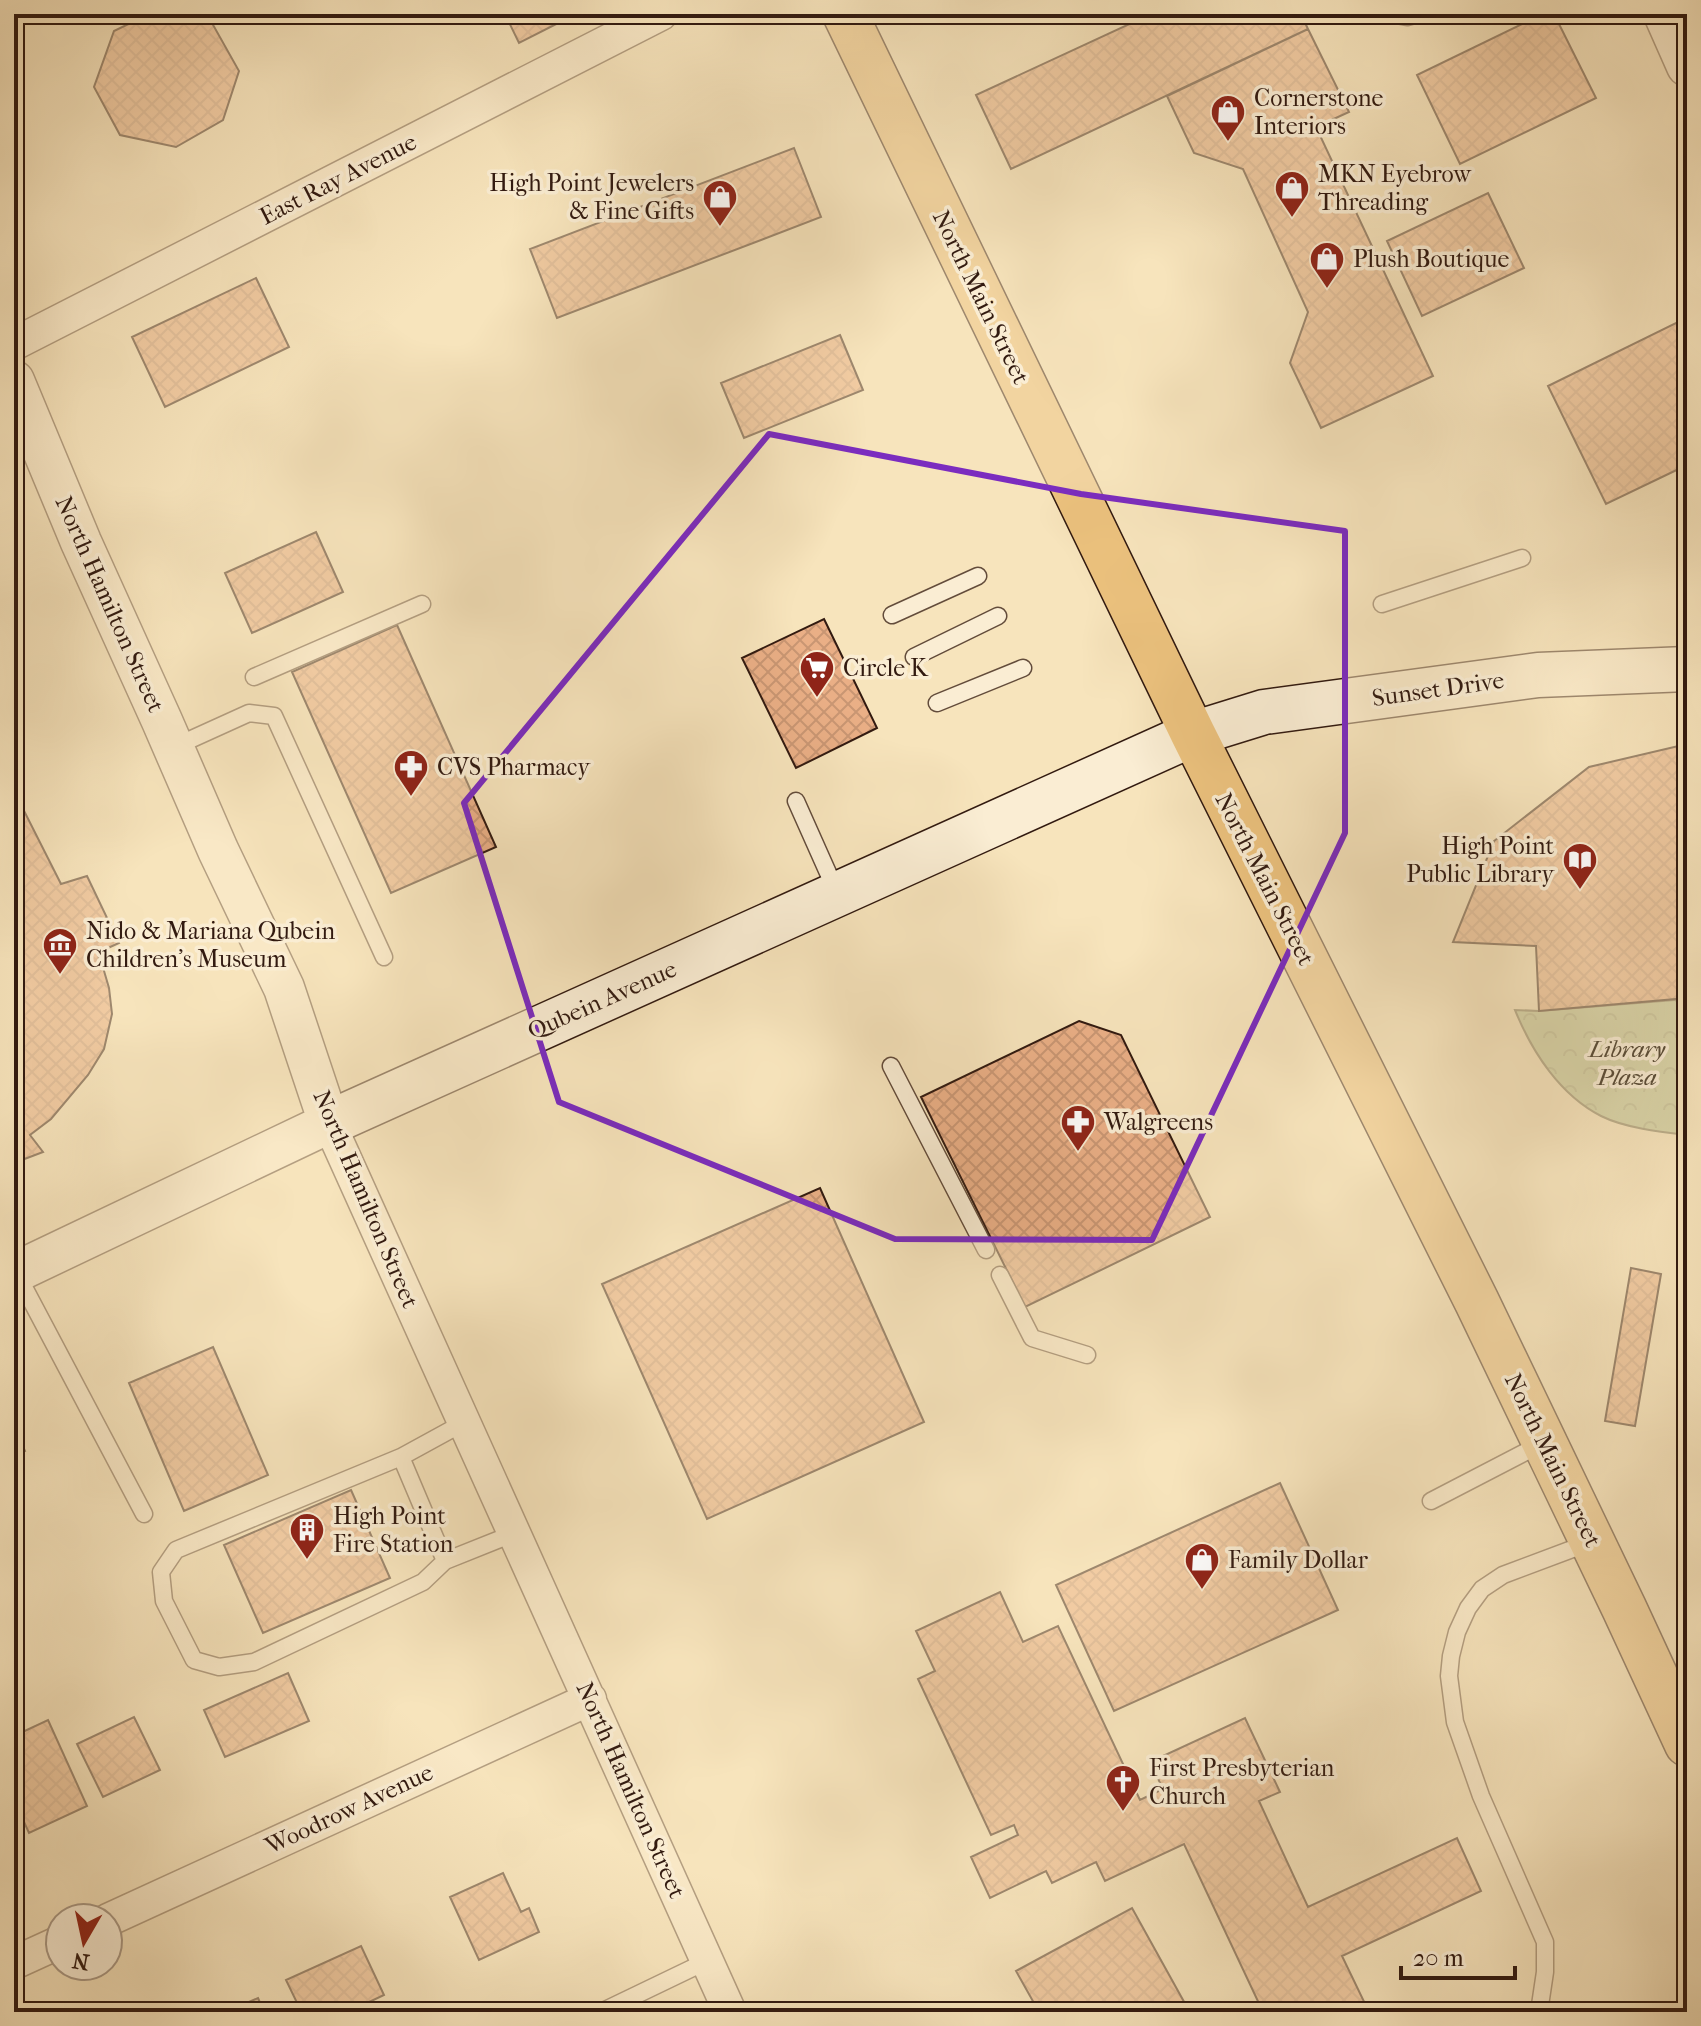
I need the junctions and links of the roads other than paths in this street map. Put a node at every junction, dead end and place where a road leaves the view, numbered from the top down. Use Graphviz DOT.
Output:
graph roads {
  1 [pos="661,14"];
  2 [pos="845,14"];
  3 [pos="1391,14"];
  4 [pos="1418,14"];
  5 [pos="1664,14"];
  6 [pos="1687,66"];
  7 [pos="14,344"];
  8 [pos="14,381"];
  9 [pos="1522,558"];
  10 [pos="978,576"];
  11 [pos="422,604"];
  12 [pos="1382,604"];
  13 [pos="892,615"];
  14 [pos="998,616"];
  15 [pos="914,657"];
  16 [pos="1023,668"];
  17 [pos="1687,669"];
  18 [pos="254,677"];
  19 [pos="937,703"];
  20 [pos="1193,734"];
  21 [pos="174,747"];
  22 [pos="796,801"];
  23 [pos="838,894"];
  24 [pos="384,957"];
  25 [pos="891,1066"];
  26 [pos="329,1123"];
  27 [pos="986,1250"];
  28 [pos="15,1272"];
  29 [pos="1000,1275"];
  30 [pos="1087,1355"];
  31 [pos="465,1422"];
  32 [pos="1544,1442"];
  33 [pos="401,1457"];
  34 [pos="1431,1501"];
  35 [pos="144,1514"];
  36 [pos="515,1533"];
  37 [pos="1592,1541"];
  38 [pos="445,1561"];
  39 [pos="590,1699"];
  40 [pos="1687,1744"];
  41 [pos="124,1913"];
  42 [pos="44,1949"];
  43 [pos="707,1961"];
  44 [pos="14,1963"];
  45 [pos="601,2012"];
  46 [pos="730,2012"];
  47 [pos="1539,2012"];
  1 -- 7 [label="street, East Ray Avenue"];
  2 -- 20 [label="main road, North Main Street"];
  3 -- 4 [label="lane"];
  5 -- 6 [label="street"];
  8 -- 21 [label="street, North Hamilton Street"];
  9 -- 12 [label="lane"];
  10 -- 13 [label="lane"];
  11 -- 18 [label="lane"];
  14 -- 15 [label="lane"];
  16 -- 19 [label="lane"];
  17 -- 20 [label="main road, Sunset Drive"];
  20 -- 23 [label="main road, Qubein Avenue"];
  20 -- 32 [label="main road, North Main Street"];
  21 -- 24 [label="lane"];
  21 -- 26 [label="street, North Hamilton Street"];
  22 -- 23 [label="lane"];
  23 -- 26 [label="main road, Qubein Avenue"];
  25 -- 27 [label="lane"];
  26 -- 28 [label="street, Qubein Avenue"];
  26 -- 31 [label="street, North Hamilton Street"];
  28 -- 35 [label="lane"];
  29 -- 30 [label="lane"];
  31 -- 33 [label="lane"];
  31 -- 36 [label="street, North Hamilton Street"];
  32 -- 34 [label="lane"];
  32 -- 37 [label="main road, North Main Street"];
  33 -- 38 [label="lane"];
  33 -- 38 [label="lane"];
  36 -- 38 [label="lane"];
  36 -- 39 [label="street, North Hamilton Street"];
  37 -- 40 [label="main road, North Main Street"];
  37 -- 47 [label="lane"];
  39 -- 41 [label="street, Woodrow Avenue"];
  39 -- 43 [label="street, North Hamilton Street"];
  42 -- 44 [label="street"];
  43 -- 45 [label="lane"];
  43 -- 46 [label="street, North Hamilton Street"];
}
